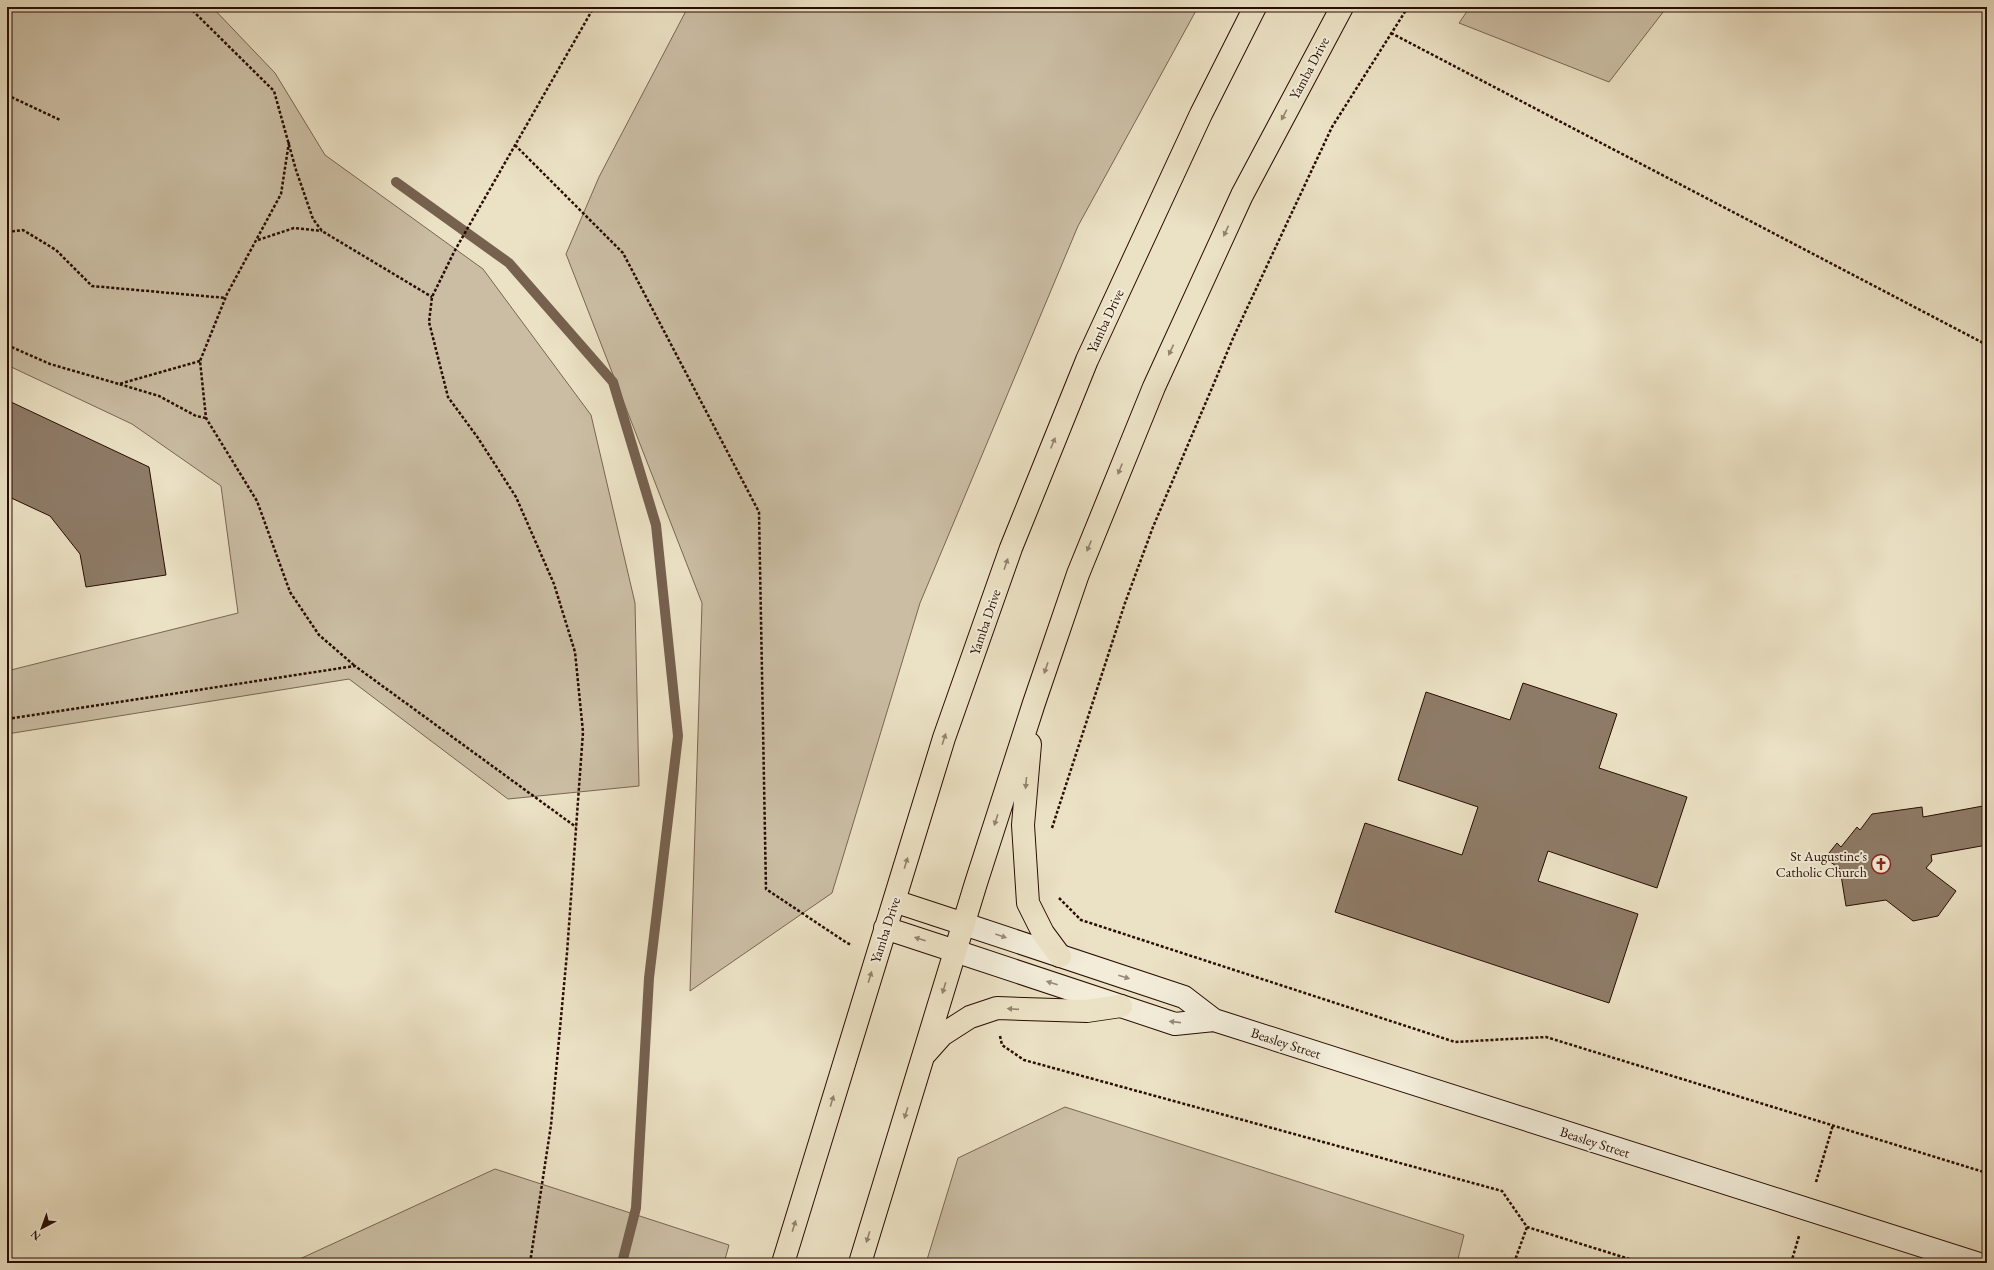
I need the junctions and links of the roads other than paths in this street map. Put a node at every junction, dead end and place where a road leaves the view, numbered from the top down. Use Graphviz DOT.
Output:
graph roads {
  1 [pos="1255,7"];
  2 [pos="1342,7"];
  3 [pos="1034,703"];
  4 [pos="894,901"];
  5 [pos="964,924"];
  6 [pos="885,928"];
  7 [pos="955,951"];
  8 [pos="1060,956"];
  9 [pos="1121,1006"];
  10 [pos="1214,1020"];
  11 [pos="923,1058"];
  12 [pos="783,1263"];
  13 [pos="860,1263"];
  14 [pos="1976,1263"];
  4 -- 1 [label="main road, Yamba Drive, one-way"];
  2 -- 3 [label="main road, Yamba Drive, one-way"];
  3 -- 5 [label="main road, one-way"];
  3 -- 8 [label="main road, one-way"];
  4 -- 5 [label="main road"];
  4 -- 6 [label="main road, Yamba Drive"];
  5 -- 7 [label="main road"];
  5 -- 8 [label="main road, Beasley Street, one-way"];
  7 -- 6 [label="main road, one-way"];
  12 -- 6 [label="main road, Yamba Drive, one-way"];
  9 -- 7 [label="main road, Beasley Street, one-way"];
  7 -- 11 [label="main road, one-way"];
  8 -- 10 [label="main road, Beasley Street, one-way"];
  10 -- 9 [label="main road, Beasley Street, one-way"];
  9 -- 11 [label="main road, one-way"];
  10 -- 14 [label="main road, Beasley Street"];
  11 -- 13 [label="main road, one-way"];
}
